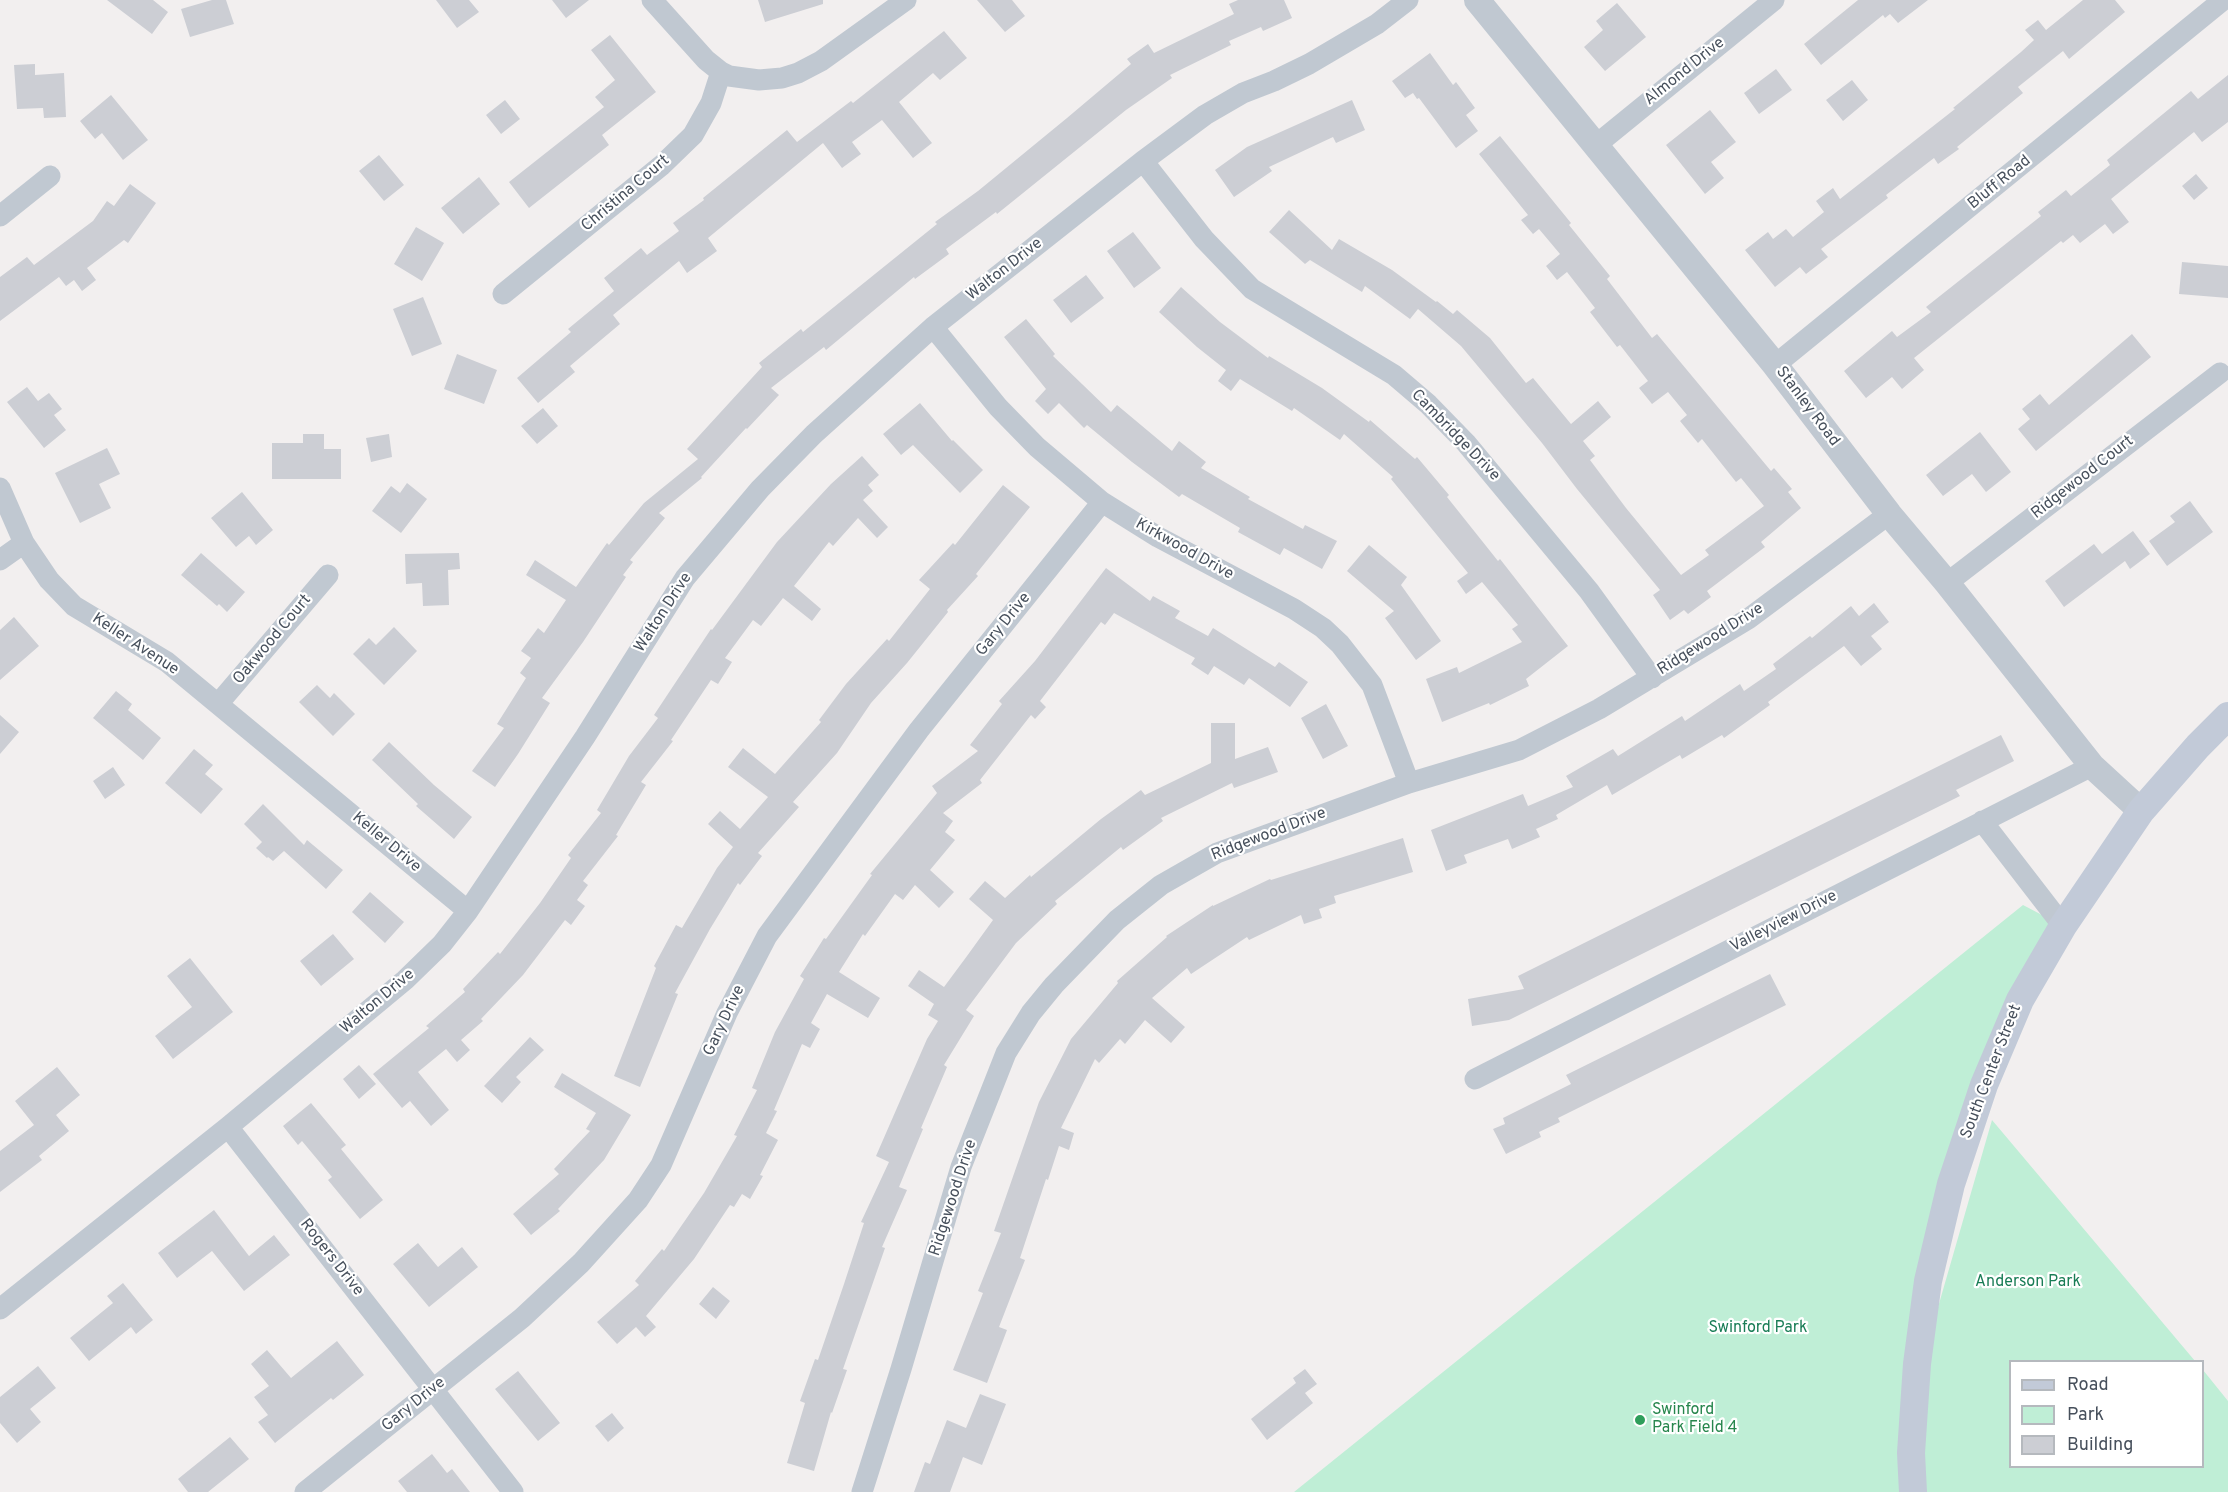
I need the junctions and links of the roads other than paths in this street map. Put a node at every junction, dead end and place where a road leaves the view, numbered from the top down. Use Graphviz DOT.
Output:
graph roads {
  1 [pos="652,0"];
  2 [pos="906,0"];
  3 [pos="1408,0"];
  4 [pos="1477,0"];
  5 [pos="1774,0"];
  6 [pos="2223,0"];
  7 [pos="721,72"];
  8 [pos="1596,145"];
  9 [pos="1143,161"];
  10 [pos="50,176"];
  11 [pos="0,216"];
  12 [pos="503,294"];
  13 [pos="933,327"];
  14 [pos="1775,365"];
  15 [pos="2220,373"];
  16 [pos="0,488"];
  17 [pos="1102,502"];
  18 [pos="1889,514"];
  19 [pos="24,543"];
  20 [pos="0,560"];
  21 [pos="328,575"];
  22 [pos="1947,583"];
  23 [pos="1652,678"];
  24 [pos="218,704"];
  25 [pos="2228,716"];
  26 [pos="2092,766"];
  27 [pos="304,775"];
  28 [pos="1409,783"];
  29 [pos="2141,811"];
  30 [pos="1982,821"];
  31 [pos="468,911"];
  32 [pos="2062,926"];
  33 [pos="1475,1079"];
  34 [pos="228,1127"];
  35 [pos="0,1309"];
  36 [pos="434,1390"];
  37 [pos="305,1492"];
  38 [pos="513,1492"];
  39 [pos="862,1492"];
  40 [pos="1913,1492"];
  1 -- 7 [label="street"];
  2 -- 7 [label="street"];
  3 -- 9 [label="street, Walton Drive"];
  4 -- 8 [label="street, Stanley Road"];
  5 -- 8 [label="street, Almond Drive"];
  6 -- 14 [label="street, Bluff Road"];
  7 -- 12 [label="street, Christina Court"];
  8 -- 14 [label="street, Stanley Road"];
  9 -- 13 [label="street, Walton Drive"];
  9 -- 23 [label="street, Cambridge Drive"];
  10 -- 11 [label="street"];
  13 -- 17 [label="street, Kirkwood Drive"];
  13 -- 31 [label="street, Walton Drive"];
  14 -- 18 [label="street, Stanley Road"];
  15 -- 22 [label="street, Ridgewood Court"];
  16 -- 19 [label="street, Keller Avenue"];
  17 -- 28 [label="street, Kirkwood Drive"];
  17 -- 36 [label="street, Gary Drive"];
  18 -- 22 [label="street, Stanley Road"];
  18 -- 23 [label="street, Ridgewood Drive"];
  19 -- 20 [label="street"];
  19 -- 24 [label="street, Keller Avenue"];
  21 -- 24 [label="street, Oakwood Court"];
  22 -- 26 [label="street, Stanley Road"];
  23 -- 28 [label="street, Ridgewood Drive"];
  24 -- 27 [label="street, Keller Avenue"];
  25 -- 29 [label="main road, South Center Street"];
  26 -- 29 [label="street, Stanley Road"];
  26 -- 30 [label="street, Valleyview Drive"];
  27 -- 31 [label="street, Keller Drive"];
  28 -- 39 [label="street, Ridgewood Drive"];
  29 -- 32 [label="main road, South Center Street"];
  30 -- 32 [label="street"];
  30 -- 33 [label="street, Valleyview Drive"];
  31 -- 34 [label="street, Walton Drive"];
  32 -- 40 [label="main road, South Center Street"];
  34 -- 35 [label="street, Walton Drive"];
  34 -- 36 [label="street, Rogers Drive"];
  36 -- 37 [label="street, Gary Drive"];
  36 -- 38 [label="street"];
}
